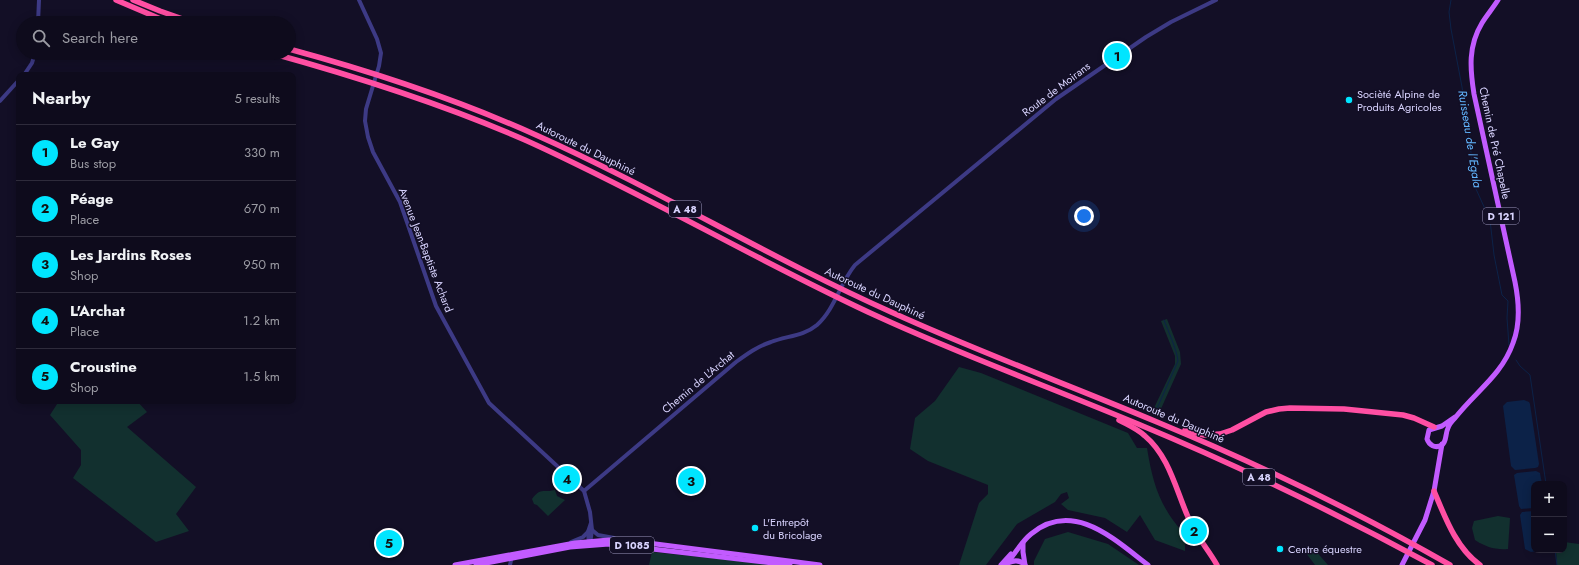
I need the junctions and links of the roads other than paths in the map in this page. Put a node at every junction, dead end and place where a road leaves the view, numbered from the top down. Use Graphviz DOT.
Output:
graph roads {
  1 [pos="39,0"];
  2 [pos="116,0"];
  3 [pos="133,0"];
  4 [pos="358,0"];
  5 [pos="1216,0"];
  6 [pos="1498,0"];
  7 [pos="38,16"];
  8 [pos="154,16"];
  9 [pos="174,16"];
  10 [pos="296,51"];
  11 [pos="33,60"];
  12 [pos="296,60"];
  13 [pos="26,72"];
  14 [pos="16,83"];
  15 [pos="0,102"];
  16 [pos="846,278"];
  17 [pos="1081,401"];
  18 [pos="1455,417"];
  19 [pos="1158,422"];
  20 [pos="1436,427"];
  21 [pos="1446,435"];
  22 [pos="1442,444"];
  23 [pos="1433,446"];
  24 [pos="1439,462"];
  25 [pos="584,491"];
  26 [pos="1434,491"];
  27 [pos="590,533"];
  28 [pos="626,541"];
  29 [pos="589,542"];
  30 [pos="1023,542"];
  31 [pos="558,546"];
  32 [pos="512,556"];
  33 [pos="1007,564"];
  34 [pos="455,565"];
  35 [pos="476,565"];
  36 [pos="510,565"];
  37 [pos="790,565"];
  38 [pos="820,565"];
  39 [pos="1000,565"];
  40 [pos="1025,565"];
  41 [pos="1148,565"];
  42 [pos="1217,565"];
  43 [pos="1402,565"];
  44 [pos="1432,565"];
  45 [pos="1450,565"];
  46 [pos="1480,565"];
  1 -- 7 [label="street"];
  2 -- 8 [label="highway"];
  3 -- 9 [label="highway"];
  4 -- 25 [label="street, Avenue Jean-Baptiste Achard"];
  5 -- 16 [label="street, Route de Moirans"];
  6 -- 18 [label="main road, Chemin de Pré Chapelle / D 121"];
  10 -- 19 [label="highway, Autoroute du Dauphiné / A 48"];
  11 -- 13 [label="street"];
  12 -- 17 [label="highway, Autoroute du Dauphiné / A 48"];
  14 -- 15 [label="street"];
  16 -- 25 [label="street, Chemin de L'Archat"];
  17 -- 42 [label="highway"];
  17 -- 44 [label="highway, Autoroute du Dauphiné / A 48"];
  18 -- 20 [label="main road, Chemin de Pré Chapelle / D 121"];
  18 -- 21 [label="main road, Chemin de Pré Chapelle / D 121"];
  19 -- 20 [label="highway"];
  19 -- 45 [label="highway, Autoroute du Dauphiné / A 48"];
  20 -- 21 [label="main road"];
  20 -- 23 [label="main road"];
  21 -- 22 [label="main road"];
  22 -- 23 [label="main road"];
  22 -- 24 [label="main road"];
  23 -- 24 [label="main road"];
  24 -- 26 [label="main road"];
  25 -- 27 [label="street"];
  26 -- 43 [label="main road"];
  26 -- 46 [label="highway"];
  27 -- 28 [label="street"];
  27 -- 29 [label="street"];
  27 -- 31 [label="street"];
  28 -- 29 [label="main road, D 1085"];
  28 -- 38 [label="main road, D 1085"];
  29 -- 31 [label="main road, D 1085"];
  29 -- 32 [label="main road, D 1085"];
  29 -- 37 [label="main road, D 1085"];
  30 -- 33 [label="main road"];
  30 -- 39 [label="main road"];
  30 -- 40 [label="main road"];
  30 -- 41 [label="main road"];
  31 -- 32 [label="main road, D 1085"];
  32 -- 34 [label="main road, D 1085"];
  32 -- 35 [label="main road, D 1085"];
  32 -- 36 [label="street"];
  33 -- 40 [label="main road"];
}
